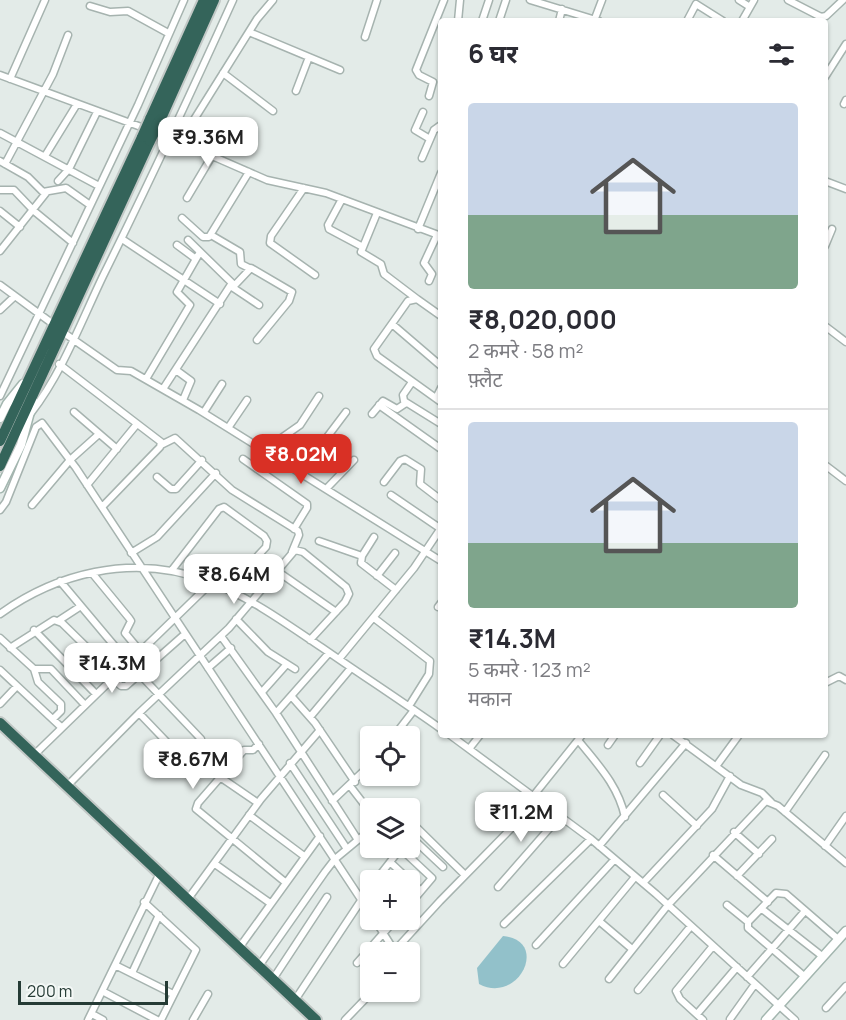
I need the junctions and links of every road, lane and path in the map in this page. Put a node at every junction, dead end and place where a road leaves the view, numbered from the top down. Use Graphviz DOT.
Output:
graph roads {
  1 [pos="45,0"];
  2 [pos="184,0"];
  3 [pos="204,0"];
  4 [pos="214,0"];
  5 [pos="233,0"];
  6 [pos="273,0"];
  7 [pos="377,0"];
  8 [pos="444,0"];
  9 [pos="460,0"];
  10 [pos="489,0"];
  11 [pos="506,0"];
  12 [pos="530,0"];
  13 [pos="602,0"];
  14 [pos="739,0"];
  15 [pos="754,0"];
  16 [pos="788,0"];
  17 [pos="843,0"];
  18 [pos="540,2"];
  19 [pos="90,6"];
  20 [pos="750,7"];
  21 [pos="562,9"];
  22 [pos="458,18"];
  23 [pos="483,18"];
  24 [pos="500,18"];
  25 [pos="560,18"];
  26 [pos="590,18"];
  27 [pos="597,18"];
  28 [pos="689,18"];
  29 [pos="718,18"];
  30 [pos="744,18"];
  31 [pos="249,32"];
  32 [pos="168,33"];
  33 [pos="68,35"];
  34 [pos="365,37"];
  35 [pos="846,44"];
  36 [pos="309,57"];
  37 [pos="340,70"];
  38 [pos="828,72"];
  39 [pos="223,73"];
  40 [pos="0,75"];
  41 [pos="10,79"];
  42 [pos="296,91"];
  43 [pos="44,92"];
  44 [pos="429,96"];
  45 [pos="76,104"];
  46 [pos="273,111"];
  47 [pos="97,112"];
  48 [pos="423,112"];
  49 [pos="154,121"];
  50 [pos="127,123"];
  51 [pos="438,126"];
  52 [pos="0,133"];
  53 [pos="171,138"];
  54 [pos="146,139"];
  55 [pos="430,139"];
  56 [pos="16,141"];
  57 [pos="180,142"];
  58 [pos="45,156"];
  59 [pos="212,156"];
  60 [pos="422,158"];
  61 [pos="2,162"];
  62 [pos="69,169"];
  63 [pos="249,172"];
  64 [pos="438,180"];
  65 [pos="58,181"];
  66 [pos="828,182"];
  67 [pos="99,186"];
  68 [pos="304,188"];
  69 [pos="846,189"];
  70 [pos="0,190"];
  71 [pos="46,193"];
  72 [pos="187,198"];
  73 [pos="342,199"];
  74 [pos="90,205"];
  75 [pos="0,211"];
  76 [pos="34,211"];
  77 [pos="377,213"];
  78 [pos="182,218"];
  79 [pos="20,227"];
  80 [pos="418,229"];
  81 [pos="832,229"];
  82 [pos="211,235"];
  83 [pos="438,235"];
  84 [pos="438,237"];
  85 [pos="122,238"];
  86 [pos="828,239"];
  87 [pos="188,240"];
  88 [pos="73,243"];
  89 [pos="177,245"];
  90 [pos="361,246"];
  91 [pos="0,251"];
  92 [pos="200,252"];
  93 [pos="196,259"];
  94 [pos="249,268"];
  95 [pos="315,275"];
  96 [pos="183,280"];
  97 [pos="429,281"];
  98 [pos="0,285"];
  99 [pos="232,287"];
  100 [pos="15,296"];
  101 [pos="417,299"];
  102 [pos="220,303"];
  103 [pos="259,305"];
  104 [pos="0,310"];
  105 [pos="438,314"];
  106 [pos="40,315"];
  107 [pos="49,321"];
  108 [pos="392,324"];
  109 [pos="828,329"];
  110 [pos="70,337"];
  111 [pos="257,340"];
  112 [pos="846,342"];
  113 [pos="438,363"];
  114 [pos="59,364"];
  115 [pos="36,369"];
  116 [pos="176,370"];
  117 [pos="146,379"];
  118 [pos="412,381"];
  119 [pos="222,384"];
  120 [pos="2,386"];
  121 [pos="163,389"];
  122 [pos="35,392"];
  123 [pos="0,396"];
  124 [pos="319,396"];
  125 [pos="183,400"];
  126 [pos="247,400"];
  127 [pos="438,400"];
  128 [pos="406,403"];
  129 [pos="379,405"];
  130 [pos="74,412"];
  131 [pos="204,412"];
  132 [pos="346,412"];
  133 [pos="31,413"];
  134 [pos="372,414"];
  135 [pos="0,418"];
  136 [pos="438,422"];
  137 [pos="137,424"];
  138 [pos="228,428"];
  139 [pos="99,434"];
  140 [pos="0,441"];
  141 [pos="161,445"];
  142 [pos="438,446"];
  143 [pos="117,449"];
  144 [pos="270,454"];
  145 [pos="243,459"];
  146 [pos="70,460"];
  147 [pos="202,460"];
  148 [pos="354,460"];
  149 [pos="0,466"];
  150 [pos="828,467"];
  151 [pos="216,473"];
  152 [pos="300,473"];
  153 [pos="157,477"];
  154 [pos="846,481"];
  155 [pos="384,482"];
  156 [pos="87,485"];
  157 [pos="0,488"];
  158 [pos="327,488"];
  159 [pos="391,495"];
  160 [pos="438,498"];
  161 [pos="32,505"];
  162 [pos="102,507"];
  163 [pos="0,510"];
  164 [pos="438,527"];
  165 [pos="294,529"];
  166 [pos="438,534"];
  167 [pos="374,537"];
  168 [pos="319,541"];
  169 [pos="427,550"];
  170 [pos="131,553"];
  171 [pos="395,553"];
  172 [pos="292,554"];
  173 [pos="362,556"];
  174 [pos="438,559"];
  175 [pos="140,567"];
  176 [pos="172,570"];
  177 [pos="277,571"];
  178 [pos="92,573"];
  179 [pos="377,576"];
  180 [pos="60,581"];
  181 [pos="212,582"];
  182 [pos="228,588"];
  183 [pos="396,590"];
  184 [pos="252,601"];
  185 [pos="81,606"];
  186 [pos="336,612"];
  187 [pos="0,614"];
  188 [pos="176,618"];
  189 [pos="374,618"];
  190 [pos="236,619"];
  191 [pos="58,621"];
  192 [pos="34,630"];
  193 [pos="185,634"];
  194 [pos="220,636"];
  195 [pos="0,638"];
  196 [pos="310,640"];
  197 [pos="10,648"];
  198 [pos="231,648"];
  199 [pos="140,651"];
  200 [pos="329,652"];
  201 [pos="200,655"];
  202 [pos="339,659"];
  203 [pos="128,662"];
  204 [pos="286,665"];
  205 [pos="208,668"];
  206 [pos="351,668"];
  207 [pos="34,669"];
  208 [pos="295,669"];
  209 [pos="0,670"];
  210 [pos="139,674"];
  211 [pos="113,676"];
  212 [pos="844,676"];
  213 [pos="828,682"];
  214 [pos="17,686"];
  215 [pos="262,692"];
  216 [pos="96,694"];
  217 [pos="158,695"];
  218 [pos="292,697"];
  219 [pos="0,704"];
  220 [pos="85,705"];
  221 [pos="411,708"];
  222 [pos="139,713"];
  223 [pos="276,713"];
  224 [pos="310,717"];
  225 [pos="53,719"];
  226 [pos="0,723"];
  227 [pos="400,726"];
  228 [pos="61,727"];
  229 [pos="438,727"];
  230 [pos="320,730"];
  231 [pos="201,738"];
  232 [pos="454,738"];
  233 [pos="478,738"];
  234 [pos="579,738"];
  235 [pos="581,738"];
  236 [pos="613,738"];
  237 [pos="658,738"];
  238 [pos="678,738"];
  239 [pos="737,738"];
  240 [pos="686,743"];
  241 [pos="259,744"];
  242 [pos="608,745"];
  243 [pos="469,749"];
  244 [pos="302,751"];
  245 [pos="34,755"];
  246 [pos="825,755"];
  247 [pos="183,759"];
  248 [pos="290,763"];
  249 [pos="640,763"];
  250 [pos="717,765"];
  251 [pos="280,775"];
  252 [pos="360,776"];
  253 [pos="730,776"];
  254 [pos="220,777"];
  255 [pos="352,784"];
  256 [pos="67,786"];
  257 [pos="534,795"];
  258 [pos="663,795"];
  259 [pos="361,798"];
  260 [pos="540,799"];
  261 [pos="332,801"];
  262 [pos="258,802"];
  263 [pos="771,802"];
  264 [pos="785,812"];
  265 [pos="249,815"];
  266 [pos="561,815"];
  267 [pos="846,816"];
  268 [pos="624,817"];
  269 [pos="697,825"];
  270 [pos="420,831"];
  271 [pos="734,832"];
  272 [pos="320,836"];
  273 [pos="233,838"];
  274 [pos="591,839"];
  275 [pos="772,839"];
  276 [pos="358,840"];
  277 [pos="420,845"];
  278 [pos="599,846"];
  279 [pos="825,846"];
  280 [pos="347,849"];
  281 [pos="759,854"];
  282 [pos="713,855"];
  283 [pos="304,856"];
  284 [pos="393,858"];
  285 [pos="411,858"];
  286 [pos="336,859"];
  287 [pos="449,860"];
  288 [pos="614,860"];
  289 [pos="390,862"];
  290 [pos="846,863"];
  291 [pos="215,864"];
  292 [pos="443,867"];
  293 [pos="385,870"];
  294 [pos="160,873"];
  295 [pos="465,875"];
  296 [pos="737,876"];
  297 [pos="635,877"];
  298 [pos="431,880"];
  299 [pos="285,882"];
  300 [pos="643,883"];
  301 [pos="498,887"];
  302 [pos="422,891"];
  303 [pos="327,897"];
  304 [pos="360,898"];
  305 [pos="188,900"];
  306 [pos="144,902"];
  307 [pos="360,902"];
  308 [pos="768,902"];
  309 [pos="270,903"];
  310 [pos="668,905"];
  311 [pos="727,905"];
  312 [pos="762,909"];
  313 [pos="805,911"];
  314 [pos="159,915"];
  315 [pos="599,921"];
  316 [pos="748,922"];
  317 [pos="504,924"];
  318 [pos="691,926"];
  319 [pos="788,929"];
  320 [pos="383,931"];
  321 [pos="846,931"];
  322 [pos="838,939"];
  323 [pos="391,942"];
  324 [pos="403,942"];
  325 [pos="536,945"];
  326 [pos="713,946"];
  327 [pos="239,948"];
  328 [pos="632,948"];
  329 [pos="771,949"];
  330 [pos="822,956"];
  331 [pos="357,963"];
  332 [pos="563,964"];
  333 [pos="115,965"];
  334 [pos="259,966"];
  335 [pos="737,967"];
  336 [pos="132,974"];
  337 [pos="804,976"];
  338 [pos="747,977"];
  339 [pos="273,979"];
  340 [pos="609,979"];
  341 [pos="755,984"];
  342 [pos="846,986"];
  343 [pos="638,990"];
  344 [pos="104,992"];
  345 [pos="173,994"];
  346 [pos="208,994"];
  347 [pos="295,1000"];
  348 [pos="362,1002"];
  349 [pos="778,1005"];
  350 [pos="826,1008"];
  351 [pos="697,1014"];
  352 [pos="90,1017"];
  353 [pos="730,1019"];
  354 [pos="103,1020"];
  355 [pos="159,1020"];
  356 [pos="193,1020"];
  357 [pos="316,1020"];
  358 [pos="345,1020"];
  359 [pos="703,1020"];
  360 [pos="766,1020"];
  361 [pos="795,1020"];
  1 -- 41 [label="street"];
  2 -- 32 [label="street"];
  3 -- 49 [label="highway"];
  4 -- 49 [label="highway"];
  5 -- 53 [label="street"];
  6 -- 31 [label="street"];
  7 -- 34 [label="street"];
  8 -- 44 [label="street"];
  9 -- 22 [label="street"];
  10 -- 23 [label="street"];
  11 -- 24 [label="street"];
  12 -- 18 [label="street"];
  13 -- 27 [label="street"];
  14 -- 20 [label="street"];
  15 -- 20 [label="street"];
  16 -- 17 [label="street"];
  18 -- 21 [label="street"];
  19 -- 32 [label="street"];
  20 -- 30 [label="street"];
  21 -- 25 [label="street"];
  21 -- 26 [label="street"];
  28 -- 29 [label="street"];
  31 -- 36 [label="street"];
  31 -- 39 [label="street"];
  32 -- 50 [label="street"];
  33 -- 43 [label="street"];
  35 -- 38 [label="street"];
  36 -- 37 [label="street"];
  36 -- 42 [label="street"];
  39 -- 46 [label="street"];
  39 -- 57 [label="street"];
  40 -- 41 [label="street"];
  41 -- 43 [label="street"];
  43 -- 45 [label="street"];
  43 -- 56 [label="street"];
  45 -- 47 [label="street"];
  45 -- 58 [label="street"];
  47 -- 50 [label="street"];
  47 -- 62 [label="street"];
  48 -- 55 [label="street"];
  49 -- 54 [label="highway, bridge"];
  50 -- 53 [label="street"];
  50 -- 67 [label="street"];
  51 -- 55 [label="street"];
  52 -- 56 [label="street"];
  53 -- 57 [label="street"];
  53 -- 85 [label="street"];
  54 -- 115 [label="highway"];
  54 -- 122 [label="highway"];
  55 -- 60 [label="street"];
  56 -- 58 [label="street"];
  56 -- 61 [label="street"];
  57 -- 59 [label="street"];
  58 -- 62 [label="street"];
  59 -- 63 [label="street"];
  59 -- 72 [label="street"];
  61 -- 71 [label="street"];
  62 -- 65 [label="street"];
  62 -- 67 [label="street"];
  63 -- 68 [label="street"];
  63 -- 82 [label="street"];
  64 -- 80 [label="street"];
  66 -- 69 [label="street"];
  67 -- 74 [label="street"];
  68 -- 73 [label="street"];
  68 -- 95 [label="street"];
  70 -- 76 [label="street"];
  71 -- 74 [label="street"];
  71 -- 76 [label="street"];
  73 -- 77 [label="street"];
  73 -- 90 [label="street"];
  74 -- 88 [label="street"];
  75 -- 79 [label="street"];
  76 -- 79 [label="street"];
  76 -- 88 [label="street"];
  77 -- 80 [label="street"];
  77 -- 90 [label="street"];
  78 -- 82 [label="street"];
  79 -- 91 [label="street"];
  80 -- 83 [label="street"];
  81 -- 86 [label="street"];
  82 -- 94 [label="street"];
  84 -- 97 [label="street"];
  85 -- 96 [label="street"];
  85 -- 110 [label="street"];
  87 -- 92 [label="street"];
  88 -- 106 [label="street"];
  89 -- 93 [label="street"];
  90 -- 101 [label="street"];
  92 -- 93 [label="street"];
  92 -- 99 [label="street"];
  93 -- 96 [label="street"];
  94 -- 99 [label="street"];
  94 -- 111 [label="street"];
  96 -- 102 [label="street"];
  96 -- 117 [label="street"];
  98 -- 100 [label="street"];
  99 -- 102 [label="street"];
  99 -- 103 [label="street"];
  100 -- 104 [label="street"];
  100 -- 106 [label="street"];
  101 -- 105 [label="street"];
  101 -- 108 [label="street"];
  102 -- 116 [label="street"];
  106 -- 107 [label="street"];
  106 -- 120 [label="street"];
  108 -- 113 [label="street"];
  108 -- 118 [label="street"];
  109 -- 112 [label="street"];
  110 -- 114 [label="street"];
  110 -- 117 [label="street"];
  114 -- 133 [label="street"];
  114 -- 137 [label="street"];
  115 -- 135 [label="main road"];
  115 -- 140 [label="highway"];
  116 -- 121 [label="street"];
  116 -- 125 [label="street"];
  117 -- 121 [label="street"];
  118 -- 127 [label="street"];
  118 -- 128 [label="street"];
  119 -- 131 [label="street"];
  120 -- 123 [label="street"];
  121 -- 125 [label="street"];
  122 -- 133 [label="main road"];
  122 -- 149 [label="highway"];
  124 -- 144 [label="street"];
  125 -- 131 [label="street"];
  126 -- 138 [label="street"];
  128 -- 129 [label="street"];
  128 -- 136 [label="street"];
  129 -- 134 [label="street"];
  129 -- 142 [label="street"];
  130 -- 139 [label="street"];
  131 -- 138 [label="street"];
  132 -- 152 [label="street"];
  133 -- 157 [label="main road"];
  137 -- 141 [label="street"];
  137 -- 143 [label="street"];
  138 -- 144 [label="street"];
  139 -- 143 [label="street"];
  139 -- 146 [label="street"];
  141 -- 147 [label="street"];
  141 -- 162 [label="street"];
  143 -- 156 [label="street"];
  144 -- 152 [label="street"];
  145 -- 165 [label="street"];
  146 -- 156 [label="street"];
  146 -- 161 [label="street"];
  146 -- 163 [label="street"];
  147 -- 151 [label="street"];
  147 -- 153 [label="street"];
  148 -- 158 [label="street"];
  150 -- 154 [label="street"];
  151 -- 165 [label="street"];
  151 -- 170 [label="street"];
  152 -- 158 [label="street"];
  155 -- 160 [label="street"];
  156 -- 162 [label="street"];
  158 -- 169 [label="street"];
  159 -- 164 [label="street"];
  162 -- 170 [label="street"];
  165 -- 172 [label="street"];
  166 -- 169 [label="street"];
  167 -- 173 [label="street"];
  168 -- 173 [label="street"];
  169 -- 174 [label="street"];
  169 -- 183 [label="street"];
  170 -- 175 [label="street"];
  171 -- 179 [label="street"];
  172 -- 177 [label="street"];
  172 -- 186 [label="street"];
  173 -- 179 [label="street"];
  175 -- 176 [label="street"];
  175 -- 178 [label="street"];
  175 -- 188 [label="street"];
  176 -- 181 [label="street"];
  176 -- 182 [label="street"];
  177 -- 184 [label="street"];
  177 -- 186 [label="street"];
  178 -- 180 [label="street"];
  178 -- 199 [label="street"];
  179 -- 183 [label="street"];
  180 -- 185 [label="street"];
  180 -- 187 [label="street"];
  181 -- 182 [label="street"];
  181 -- 188 [label="street"];
  182 -- 184 [label="street"];
  183 -- 189 [label="street"];
  184 -- 190 [label="street"];
  184 -- 196 [label="street"];
  185 -- 191 [label="street"];
  185 -- 203 [label="street"];
  186 -- 196 [label="street"];
  188 -- 193 [label="street"];
  188 -- 199 [label="street"];
  189 -- 202 [label="street"];
  189 -- 221 [label="street"];
  190 -- 194 [label="street"];
  190 -- 204 [label="street"];
  191 -- 192 [label="street"];
  191 -- 211 [label="street"];
  192 -- 197 [label="street"];
  192 -- 216 [label="street"];
  193 -- 201 [label="street"];
  193 -- 210 [label="street"];
  194 -- 198 [label="street"];
  194 -- 201 [label="street"];
  195 -- 197 [label="street"];
  196 -- 200 [label="street"];
  197 -- 207 [label="street"];
  198 -- 205 [label="street"];
  198 -- 215 [label="street"];
  199 -- 203 [label="street"];
  200 -- 202 [label="street"];
  200 -- 218 [label="street"];
  201 -- 205 [label="street"];
  201 -- 217 [label="street"];
  202 -- 206 [label="street"];
  203 -- 210 [label="street"];
  203 -- 211 [label="street"];
  204 -- 208 [label="street"];
  204 -- 215 [label="street"];
  205 -- 241 [label="street"];
  206 -- 221 [label="street"];
  206 -- 224 [label="street"];
  207 -- 220 [label="street"];
  207 -- 225 [label="street"];
  209 -- 214 [label="street"];
  210 -- 211 [label="street"];
  210 -- 217 [label="street"];
  211 -- 216 [label="street"];
  212 -- 213 [label="street"];
  214 -- 219 [label="street"];
  214 -- 225 [label="street"];
  215 -- 223 [label="street"];
  216 -- 220 [label="street"];
  217 -- 222 [label="street"];
  217 -- 231 [label="street"];
  218 -- 223 [label="street"];
  218 -- 224 [label="street"];
  220 -- 228 [label="street"];
  221 -- 227 [label="street"];
  221 -- 229 [label="street"];
  222 -- 247 [label="street"];
  222 -- 256 [label="street"];
  223 -- 244 [label="street"];
  224 -- 230 [label="street"];
  225 -- 228 [label="street"];
  226 -- 245 [label="highway"];
  228 -- 245 [label="street"];
  230 -- 244 [label="street"];
  230 -- 255 [label="street"];
  232 -- 243 [label="street"];
  233 -- 243 [label="street"];
  234 -- 257 [label="street"];
  235 -- 268 [label="street"];
  236 -- 242 [label="street"];
  237 -- 249 [label="street"];
  238 -- 240 [label="street"];
  239 -- 250 [label="street"];
  240 -- 250 [label="street"];
  240 -- 268 [label="street"];
  241 -- 251 [label="street"];
  241 -- 254 [label="street"];
  243 -- 257 [label="street"];
  244 -- 248 [label="street"];
  244 -- 261 [label="street"];
  245 -- 256 [label="highway"];
  246 -- 264 [label="street"];
  248 -- 251 [label="street"];
  248 -- 280 [label="street"];
  250 -- 253 [label="street"];
  251 -- 262 [label="street"];
  251 -- 272 [label="street"];
  252 -- 255 [label="street"];
  253 -- 263 [label="street"];
  253 -- 269 [label="street"];
  254 -- 262 [label="street"];
  254 -- 273 [label="street"];
  255 -- 259 [label="street"];
  255 -- 261 [label="street"];
  256 -- 294 [label="highway"];
  257 -- 260 [label="street"];
  258 -- 269 [label="street"];
  260 -- 266 [label="street"];
  260 -- 295 [label="street"];
  261 -- 276 [label="street"];
  262 -- 265 [label="street"];
  263 -- 264 [label="street"];
  263 -- 271 [label="street"];
  264 -- 279 [label="street"];
  265 -- 273 [label="street"];
  265 -- 283 [label="street"];
  266 -- 274 [label="street"];
  266 -- 301 [label="street"];
  267 -- 279 [label="street"];
  268 -- 278 [label="street"];
  269 -- 300 [label="street"];
  270 -- 287 [label="street"];
  271 -- 281 [label="street"];
  271 -- 282 [label="street"];
  272 -- 283 [label="street"];
  272 -- 286 [label="street"];
  273 -- 291 [label="street"];
  273 -- 299 [label="street"];
  274 -- 278 [label="street"];
  274 -- 317 [label="street"];
  275 -- 281 [label="street"];
  276 -- 280 [label="street"];
  277 -- 292 [label="street"];
  278 -- 288 [label="street"];
  279 -- 290 [label="street"];
  280 -- 286 [label="street"];
  281 -- 296 [label="street"];
  282 -- 296 [label="street"];
  282 -- 310 [label="street"];
  283 -- 299 [label="street"];
  284 -- 289 [label="street"];
  285 -- 298 [label="street"];
  286 -- 304 [label="street"];
  286 -- 334 [label="street"];
  287 -- 292 [label="street"];
  287 -- 295 [label="street"];
  288 -- 297 [label="street"];
  288 -- 325 [label="street"];
  289 -- 293 [label="street"];
  289 -- 302 [label="street"];
  291 -- 305 [label="street"];
  291 -- 309 [label="street"];
  292 -- 298 [label="street"];
  294 -- 305 [label="highway"];
  294 -- 306 [label="street"];
  295 -- 324 [label="street"];
  296 -- 308 [label="street"];
  297 -- 300 [label="street"];
  297 -- 315 [label="street"];
  298 -- 302 [label="street"];
  299 -- 309 [label="street"];
  300 -- 310 [label="street"];
  303 -- 339 [label="street"];
  305 -- 327 [label="highway"];
  306 -- 314 [label="street"];
  306 -- 333 [label="street"];
  307 -- 347 [label="street"];
  308 -- 312 [label="street"];
  308 -- 313 [label="street"];
  309 -- 327 [label="street"];
  310 -- 318 [label="street"];
  310 -- 328 [label="street"];
  311 -- 316 [label="street"];
  312 -- 316 [label="street"];
  312 -- 319 [label="street"];
  313 -- 319 [label="street"];
  313 -- 322 [label="street"];
  314 -- 336 [label="street"];
  314 -- 345 [label="street"];
  315 -- 328 [label="street"];
  315 -- 332 [label="street"];
  316 -- 329 [label="street"];
  318 -- 326 [label="street"];
  318 -- 343 [label="street"];
  319 -- 329 [label="street"];
  319 -- 330 [label="street"];
  320 -- 323 [label="street"];
  320 -- 331 [label="street"];
  321 -- 322 [label="main road"];
  322 -- 330 [label="main road"];
  326 -- 335 [label="street"];
  326 -- 351 [label="street"];
  327 -- 334 [label="highway"];
  328 -- 340 [label="street"];
  329 -- 337 [label="street"];
  329 -- 338 [label="street"];
  330 -- 337 [label="main road"];
  333 -- 336 [label="street"];
  333 -- 344 [label="street"];
  334 -- 339 [label="highway"];
  335 -- 338 [label="street"];
  335 -- 351 [label="street"];
  336 -- 345 [label="street"];
  337 -- 349 [label="main road"];
  338 -- 341 [label="street"];
  339 -- 347 [label="highway"];
  341 -- 349 [label="street"];
  341 -- 353 [label="street"];
  342 -- 350 [label="street"];
  344 -- 352 [label="street"];
  344 -- 355 [label="street"];
  345 -- 355 [label="street"];
  346 -- 356 [label="street"];
  347 -- 357 [label="highway"];
  348 -- 358 [label="street"];
  349 -- 360 [label="main road"];
  349 -- 361 [label="street"];
  351 -- 359 [label="street"];
  352 -- 354 [label="street"];
}
